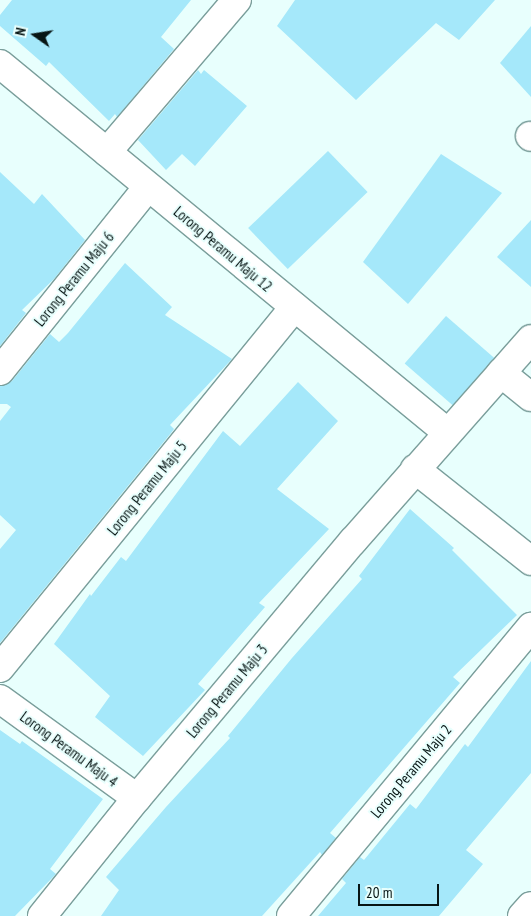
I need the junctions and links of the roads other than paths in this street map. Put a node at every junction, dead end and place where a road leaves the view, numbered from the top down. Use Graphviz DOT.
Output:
graph roads {
  1 [pos="237,0"];
  2 [pos="3,72"];
  3 [pos="107,152"];
  4 [pos="148,187"];
  5 [pos="294,307"];
  6 [pos="531,339"];
  7 [pos="0,371"];
  8 [pos="501,373"];
  9 [pos="531,397"];
  10 [pos="448,433"];
  11 [pos="415,469"];
  12 [pos="531,560"];
  13 [pos="531,627"];
  14 [pos="0,668"];
  15 [pos="0,699"];
  16 [pos="137,798"];
  17 [pos="531,906"];
  18 [pos="42,916"];
  19 [pos="291,916"];
  20 [pos="522,916"];
  1 -- 3 [label="street"];
  2 -- 3 [label="street, Lorong Peramu Maju 12"];
  3 -- 4 [label="street, Lorong Peramu Maju 12"];
  4 -- 5 [label="street, Lorong Peramu Maju 12"];
  4 -- 7 [label="street, Lorong Peramu Maju 6"];
  5 -- 10 [label="street, Lorong Peramu Maju 12"];
  5 -- 14 [label="street, Lorong Peramu Maju 5"];
  6 -- 8 [label="street, Lorong Peramu Maju 3"];
  8 -- 9 [label="street"];
  8 -- 10 [label="street, Lorong Peramu Maju 3"];
  10 -- 11 [label="street, Lorong Peramu Maju 3"];
  11 -- 12 [label="street"];
  11 -- 16 [label="street, Lorong Peramu Maju 3"];
  13 -- 19 [label="street, Lorong Peramu Maju 2"];
  15 -- 16 [label="street, Lorong Peramu Maju 4"];
  16 -- 18 [label="street, Lorong Peramu Maju 3"];
  17 -- 20 [label="street"];
}
